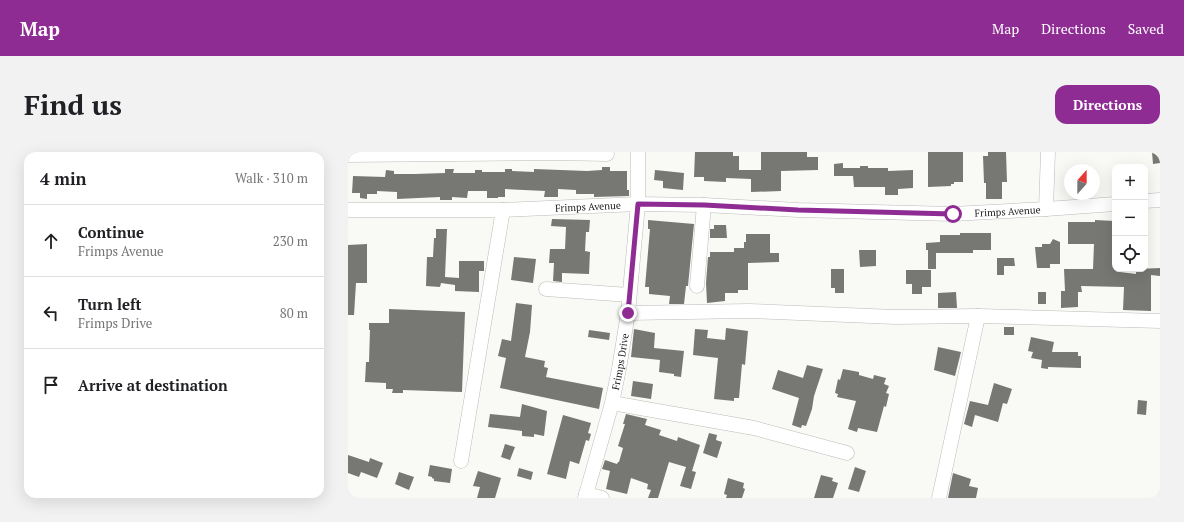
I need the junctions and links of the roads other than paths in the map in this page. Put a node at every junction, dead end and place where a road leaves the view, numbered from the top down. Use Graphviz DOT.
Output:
graph roads {
  1 [pos="553,152"];
  2 [pos="638,152"];
  3 [pos="1048,152"];
  4 [pos="607,154"];
  5 [pos="348,155"];
  6 [pos="1160,200"];
  7 [pos="1148,201"];
  8 [pos="638,204"];
  9 [pos="1112,204"];
  10 [pos="704,205"];
  11 [pos="1046,209"];
  12 [pos="348,210"];
  13 [pos="503,210"];
  14 [pos="697,286"];
  15 [pos="546,289"];
  16 [pos="630,295"];
  17 [pos="628,313"];
  18 [pos="978,316"];
  19 [pos="1160,321"];
  20 [pos="612,403"];
  21 [pos="847,453"];
  22 [pos="461,461"];
  23 [pos="585,496"];
  24 [pos="602,498"];
  25 [pos="939,498"];
  1 -- 4 [label="street"];
  1 -- 5 [label="street"];
  2 -- 8 [label="street, Frimps Drive"];
  3 -- 11 [label="street"];
  6 -- 7 [label="street"];
  8 -- 10 [label="street, Frimps Avenue"];
  8 -- 13 [label="street, Frimps Avenue"];
  8 -- 16 [label="street, Frimps Drive"];
  9 -- 11 [label="street, Frimps Avenue"];
  10 -- 11 [label="street, Frimps Avenue"];
  10 -- 14 [label="street"];
  12 -- 13 [label="street, Frimps Avenue"];
  13 -- 22 [label="street"];
  15 -- 16 [label="street"];
  16 -- 17 [label="street, Frimps Drive"];
  17 -- 18 [label="street"];
  17 -- 20 [label="street, Frimps Drive"];
  18 -- 19 [label="street"];
  18 -- 25 [label="street"];
  20 -- 21 [label="street"];
  20 -- 23 [label="street, Frimps Drive"];
  23 -- 24 [label="street"];
}
